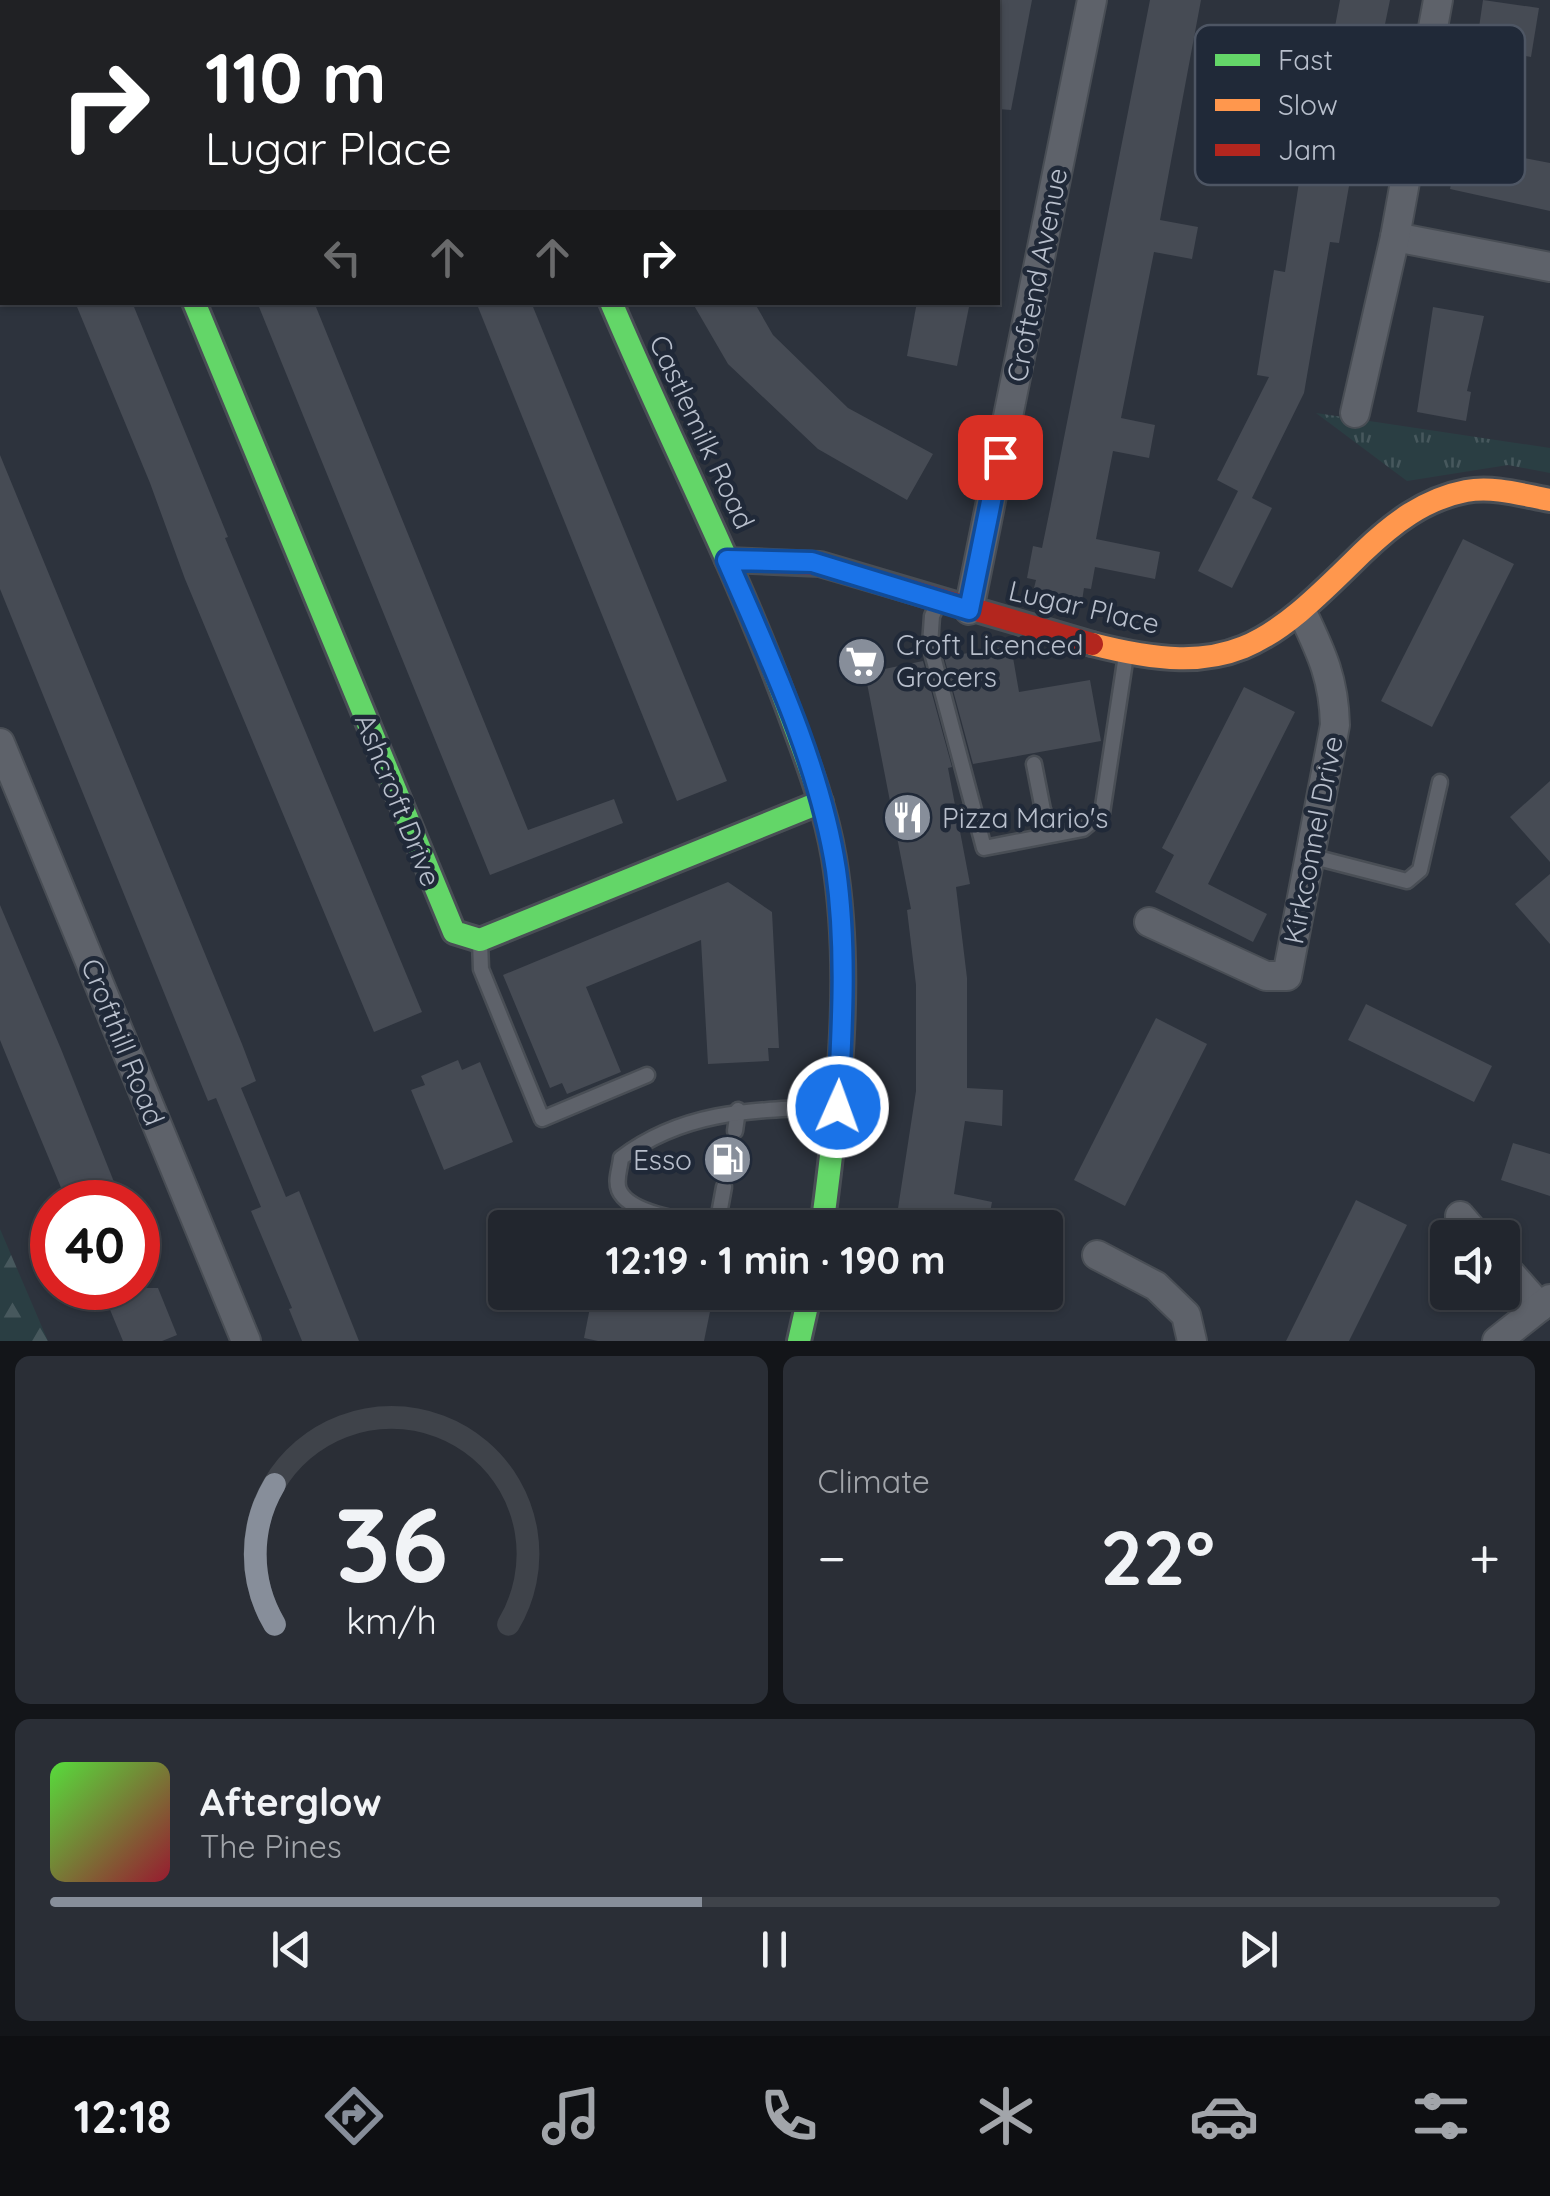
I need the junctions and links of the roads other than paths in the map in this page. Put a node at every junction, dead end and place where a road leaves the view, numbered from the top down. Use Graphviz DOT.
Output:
graph roads {
  1 [pos="1092,0"];
  2 [pos="1438,0"];
  3 [pos="1433,25"];
  4 [pos="1404,185"];
  5 [pos="1395,237"];
  6 [pos="1550,267"];
  7 [pos="195,305"];
  8 [pos="613,305"];
  9 [pos="1355,414"];
  10 [pos="1550,500"];
  11 [pos="727,560"];
  12 [pos="938,602"];
  13 [pos="969,610"];
  14 [pos="1303,614"];
  15 [pos="1127,651"];
  16 [pos="0,743"];
  17 [pos="1034,764"];
  18 [pos="1440,782"];
  19 [pos="821,802"];
  20 [pos="1055,834"];
  21 [pos="1310,856"];
  22 [pos="1148,922"];
  23 [pos="480,940"];
  24 [pos="647,1076"];
  25 [pos="838,1107"];
  26 [pos="738,1110"];
  27 [pos="735,1131"];
  28 [pos="724,1188"];
  29 [pos="646,1210"];
  30 [pos="724,1210"];
  31 [pos="824,1210"];
  32 [pos="1460,1216"];
  33 [pos="1463,1220"];
  34 [pos="1098,1255"];
  35 [pos="1520,1280"];
  36 [pos="1545,1303"];
  37 [pos="806,1310"];
  38 [pos="246,1341"];
  39 [pos="800,1341"];
  40 [pos="1192,1341"];
  41 [pos="1498,1341"];
  1 -- 13 [label="street, Croftend Avenue"];
  2 -- 3 [label="street"];
  4 -- 5 [label="street"];
  5 -- 6 [label="street"];
  5 -- 9 [label="street"];
  7 -- 23 [label="street, Ashcroft Drive"];
  8 -- 11 [label="street, Castlemilk Road"];
  10 -- 14 [label="street"];
  11 -- 12 [label="street, Lugar Place"];
  11 -- 19 [label="street, Castlemilk Road"];
  12 -- 13 [label="street, Lugar Place"];
  12 -- 20 [label="lane"];
  13 -- 15 [label="street, Lugar Place"];
  14 -- 15 [label="street, Lugar Place"];
  14 -- 21 [label="street, Kirkconnel Drive"];
  15 -- 20 [label="lane"];
  16 -- 38 [label="street, Crofthill Road"];
  17 -- 20 [label="lane"];
  18 -- 21 [label="lane"];
  19 -- 23 [label="street"];
  19 -- 25 [label="street, Castlemilk Road"];
  21 -- 22 [label="street, Kirkconnel Drive"];
  23 -- 24 [label="lane"];
  25 -- 26 [label="lane"];
  25 -- 31 [label="street, Castlemilk Road"];
  26 -- 27 [label="lane"];
  26 -- 29 [label="lane"];
  28 -- 30 [label="lane"];
  32 -- 33 [label="street"];
  34 -- 40 [label="street"];
  35 -- 36 [label="street"];
  36 -- 41 [label="street"];
  37 -- 39 [label="street"];
}
